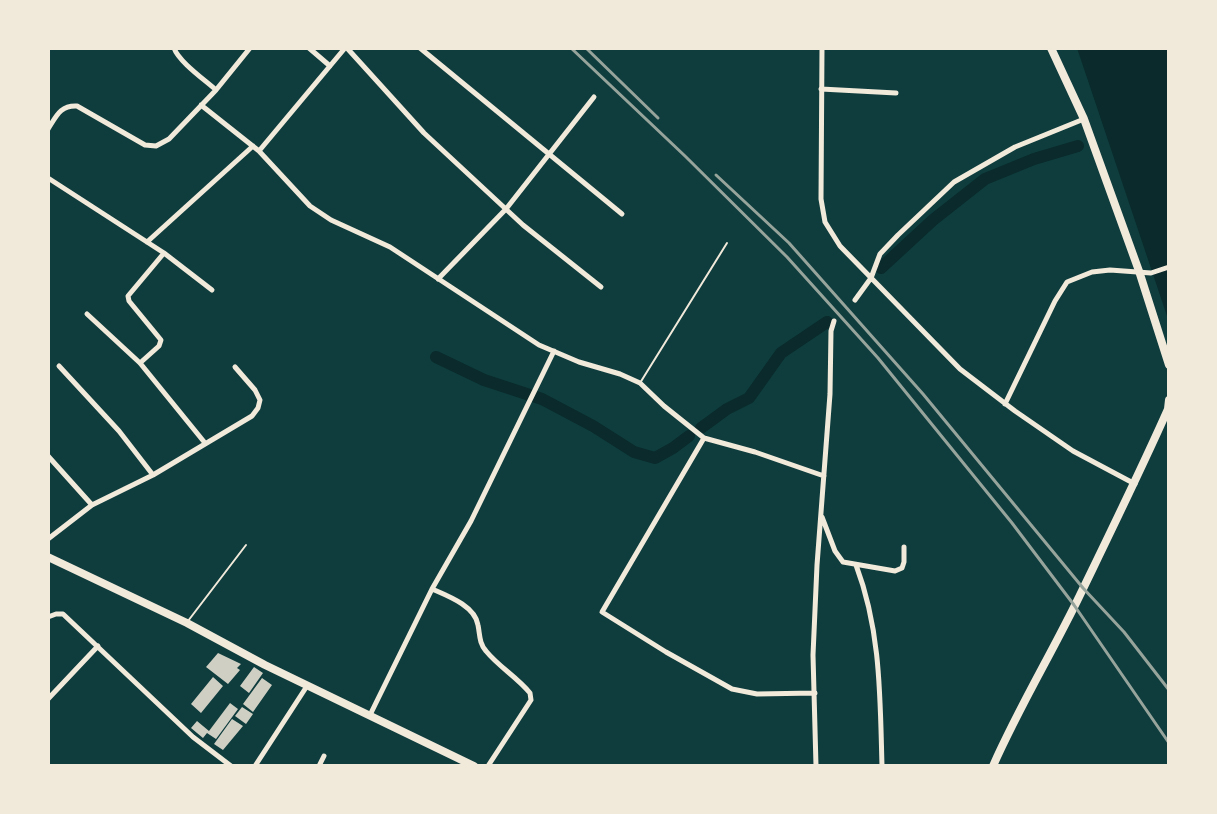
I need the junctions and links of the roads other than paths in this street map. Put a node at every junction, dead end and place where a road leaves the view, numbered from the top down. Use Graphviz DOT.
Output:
graph roads {
  1 [pos="174,48"];
  2 [pos="250,48"];
  3 [pos="309,48"];
  4 [pos="346,48"];
  5 [pos="420,48"];
  6 [pos="822,48"];
  7 [pos="1051,48"];
  8 [pos="330,66"];
  9 [pos="821,89"];
  10 [pos="216,90"];
  11 [pos="896,93"];
  12 [pos="594,97"];
  13 [pos="201,105"];
  14 [pos="1084,119"];
  15 [pos="48,129"];
  16 [pos="253,146"];
  17 [pos="259,151"];
  18 [pos="550,155"];
  19 [pos="48,178"];
  20 [pos="506,209"];
  21 [pos="622,214"];
  22 [pos="147,242"];
  23 [pos="727,243"];
  24 [pos="164,253"];
  25 [pos="1169,267"];
  26 [pos="1139,271"];
  27 [pos="871,278"];
  28 [pos="438,279"];
  29 [pos="601,287"];
  30 [pos="212,290"];
  31 [pos="855,300"];
  32 [pos="87,314"];
  33 [pos="834,321"];
  34 [pos="554,351"];
  35 [pos="140,363"];
  36 [pos="1169,365"];
  37 [pos="59,366"];
  38 [pos="236,367"];
  39 [pos="640,383"];
  40 [pos="1169,400"];
  41 [pos="1005,404"];
  42 [pos="704,438"];
  43 [pos="205,443"];
  44 [pos="48,456"];
  45 [pos="153,475"];
  46 [pos="824,476"];
  47 [pos="1135,484"];
  48 [pos="92,505"];
  49 [pos="821,516"];
  50 [pos="48,539"];
  51 [pos="246,545"];
  52 [pos="904,547"];
  53 [pos="48,557"];
  54 [pos="856,565"];
  55 [pos="432,589"];
  56 [pos="48,617"];
  57 [pos="187,623"];
  58 [pos="98,646"];
  59 [pos="307,686"];
  60 [pos="814,693"];
  61 [pos="48,699"];
  62 [pos="370,715"];
  63 [pos="324,756"];
  64 [pos="231,766"];
  65 [pos="255,766"];
  66 [pos="319,766"];
  67 [pos="474,766"];
  68 [pos="488,766"];
  69 [pos="816,766"];
  70 [pos="882,766"];
  71 [pos="993,766"];
  1 -- 10 [label="street"];
  2 -- 10 [label="street"];
  3 -- 8 [label="street"];
  4 -- 8 [label="street"];
  4 -- 20 [label="street"];
  5 -- 18 [label="street"];
  6 -- 9 [label="street"];
  7 -- 14 [label="main road"];
  8 -- 17 [label="street"];
  9 -- 11 [label="street"];
  9 -- 27 [label="street"];
  10 -- 13 [label="street"];
  12 -- 18 [label="street"];
  13 -- 15 [label="street"];
  13 -- 16 [label="street"];
  14 -- 26 [label="main road"];
  14 -- 27 [label="street"];
  16 -- 17 [label="street"];
  16 -- 22 [label="street"];
  17 -- 28 [label="street"];
  18 -- 20 [label="street"];
  18 -- 21 [label="street"];
  19 -- 22 [label="street"];
  20 -- 28 [label="street"];
  20 -- 29 [label="street"];
  22 -- 24 [label="street"];
  23 -- 39 [label="lane"];
  24 -- 30 [label="street"];
  24 -- 35 [label="street"];
  25 -- 26 [label="street"];
  26 -- 36 [label="main road"];
  26 -- 41 [label="street"];
  27 -- 31 [label="street"];
  27 -- 41 [label="street"];
  28 -- 34 [label="street"];
  32 -- 35 [label="street"];
  33 -- 46 [label="street"];
  34 -- 39 [label="street"];
  34 -- 55 [label="street"];
  35 -- 43 [label="street"];
  37 -- 45 [label="street"];
  38 -- 43 [label="street"];
  39 -- 42 [label="street"];
  40 -- 47 [label="main road"];
  41 -- 47 [label="street"];
  42 -- 46 [label="street"];
  42 -- 60 [label="street"];
  43 -- 45 [label="street"];
  44 -- 48 [label="street"];
  45 -- 48 [label="street"];
  46 -- 49 [label="street"];
  47 -- 71 [label="main road"];
  48 -- 50 [label="street"];
  49 -- 54 [label="street"];
  49 -- 60 [label="street"];
  51 -- 57 [label="lane"];
  52 -- 54 [label="street"];
  53 -- 57 [label="main road"];
  54 -- 70 [label="street"];
  55 -- 62 [label="street"];
  55 -- 68 [label="street"];
  56 -- 58 [label="street"];
  57 -- 59 [label="main road"];
  58 -- 61 [label="street"];
  58 -- 64 [label="street"];
  59 -- 62 [label="main road"];
  59 -- 65 [label="street"];
  60 -- 69 [label="street"];
  62 -- 67 [label="main road"];
  63 -- 66 [label="street"];
}
